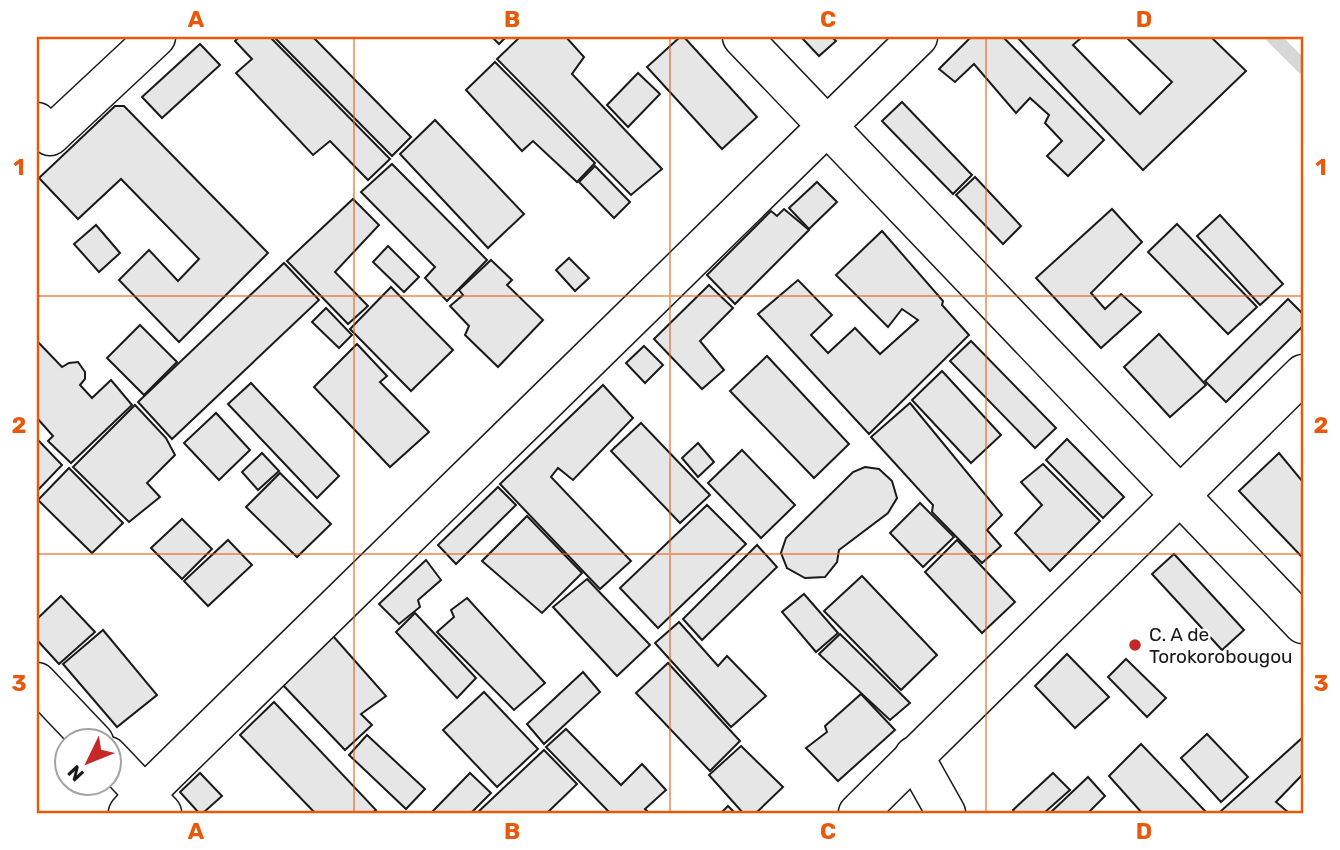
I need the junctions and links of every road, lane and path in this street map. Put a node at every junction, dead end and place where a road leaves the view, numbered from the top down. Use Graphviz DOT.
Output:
graph roads {
  1 [pos="156,37"];
  2 [pos="742,37"];
  3 [pos="918,37"];
  4 [pos="37,122"];
  5 [pos="827,126"];
  6 [pos="1303,374"];
  7 [pos="1181,495"];
  8 [pos="1303,624"];
  9 [pos="37,682"];
  10 [pos="81,728"];
  11 [pos="914,756"];
  12 [pos="122,775"];
  13 [pos="145,807"];
  14 [pos="858,813"];
  15 [pos="946,813"];
  1 -- 4 [label="street"];
  2 -- 5 [label="street"];
  3 -- 5 [label="street"];
  5 -- 7 [label="street"];
  5 -- 13 [label="street"];
  6 -- 7 [label="street"];
  7 -- 8 [label="street"];
  7 -- 11 [label="street"];
  9 -- 10 [label="street"];
  11 -- 14 [label="street"];
  11 -- 15 [label="street"];
  12 -- 13 [label="street"];
}
